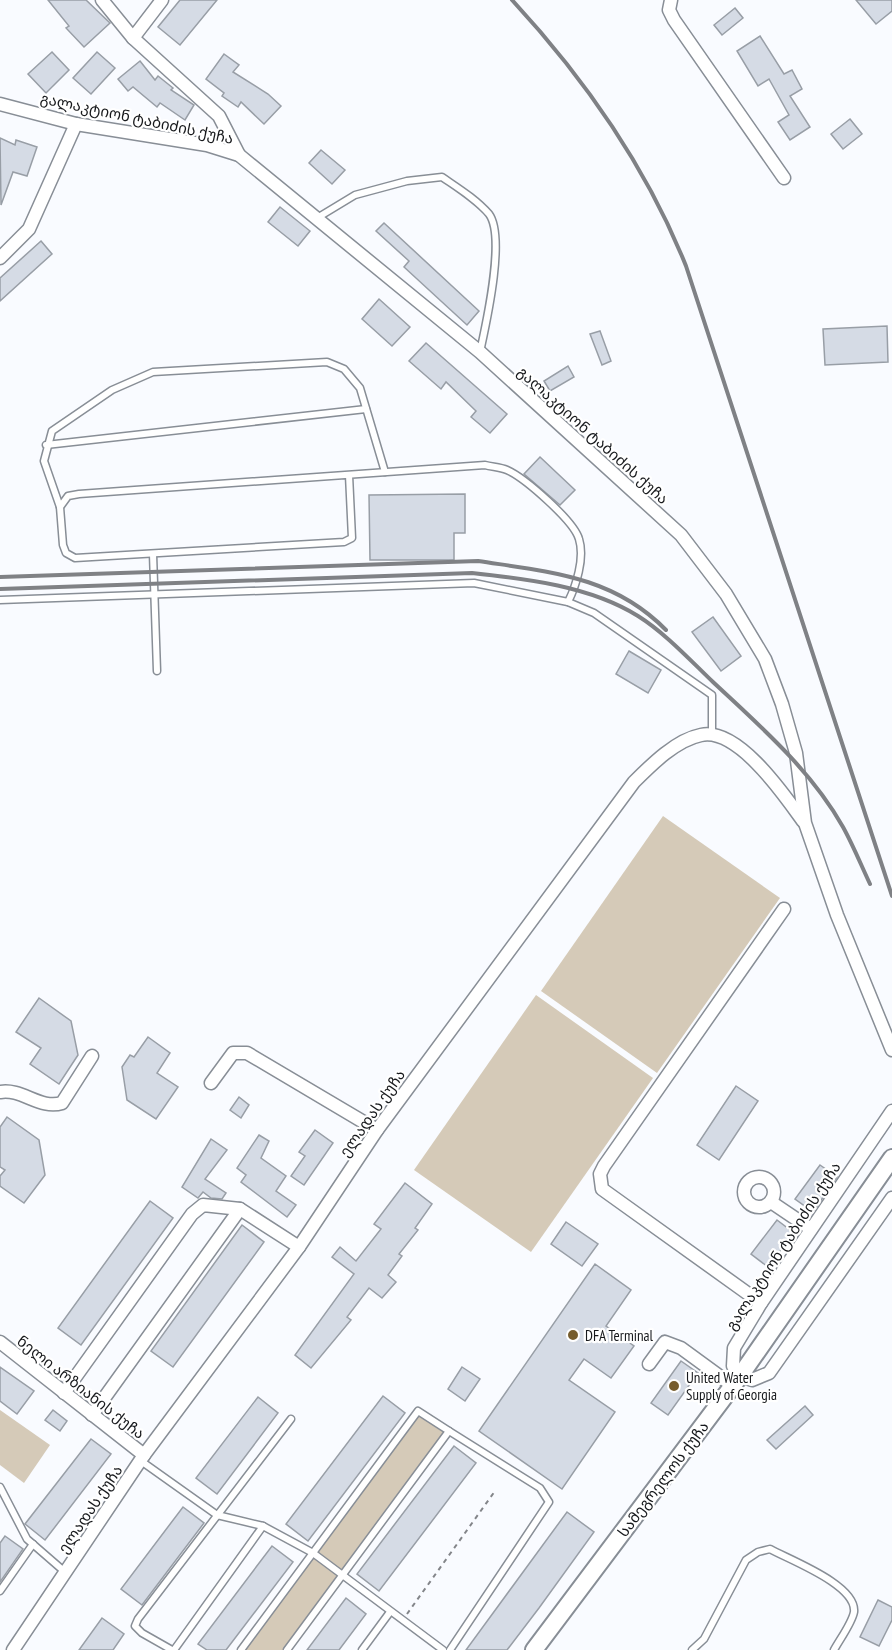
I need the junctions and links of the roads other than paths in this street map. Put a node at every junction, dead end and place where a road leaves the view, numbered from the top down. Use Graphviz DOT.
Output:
graph roads {
  1 [pos="102,0"];
  2 [pos="162,0"];
  3 [pos="671,0"];
  4 [pos="133,38"];
  5 [pos="0,104"];
  6 [pos="76,124"];
  7 [pos="239,155"];
  8 [pos="784,178"];
  9 [pos="317,218"];
  10 [pos="0,258"];
  11 [pos="480,352"];
  12 [pos="366,409"];
  13 [pos="46,446"];
  14 [pos="385,472"];
  15 [pos="349,475"];
  16 [pos="60,507"];
  17 [pos="153,554"];
  18 [pos="155,594"];
  19 [pos="0,600"];
  20 [pos="568,602"];
  21 [pos="158,671"];
  22 [pos="712,735"];
  23 [pos="804,823"];
  24 [pos="784,909"];
  25 [pos="892,1050"];
  26 [pos="92,1056"];
  27 [pos="211,1083"];
  28 [pos="0,1092"];
  29 [pos="892,1111"];
  30 [pos="377,1130"];
  31 [pos="892,1158"];
  32 [pos="892,1198"];
  33 [pos="771,1202"];
  34 [pos="240,1209"];
  35 [pos="811,1229"];
  36 [pos="299,1247"];
  37 [pos="761,1303"];
  38 [pos="0,1342"];
  39 [pos="649,1364"];
  40 [pos="737,1381"];
  41 [pos="64,1393"];
  42 [pos="92,1415"];
  43 [pos="291,1419"];
  44 [pos="449,1431"];
  45 [pos="143,1458"];
  46 [pos="0,1486"];
  47 [pos="217,1515"];
  48 [pos="263,1526"];
  49 [pos="33,1545"];
  50 [pos="313,1553"];
  51 [pos="65,1572"];
  52 [pos="342,1575"];
  53 [pos="0,1591"];
  54 [pos="390,1612"];
  55 [pos="13,1650"];
  56 [pos="173,1650"];
  57 [pos="241,1650"];
  58 [pos="287,1650"];
  59 [pos="362,1650"];
  60 [pos="443,1650"];
  61 [pos="450,1650"];
  62 [pos="534,1650"];
  63 [pos="692,1650"];
  64 [pos="834,1650"];
  1 -- 4 [label="street"];
  2 -- 4 [label="street"];
  3 -- 8 [label="street"];
  4 -- 7 [label="street"];
  5 -- 6 [label="street, გალაკტიონ ტაბიძის ქუჩა"];
  6 -- 7 [label="street, გალაკტიონ ტაბიძის ქუჩა"];
  6 -- 10 [label="street"];
  7 -- 9 [label="street, გალაკტიონ ტაბიძის ქუჩა"];
  9 -- 11 [label="street, გალაკტიონ ტაბიძის ქუჩა"];
  9 -- 11 [label="lane"];
  11 -- 23 [label="street, გალაკტიონ ტაბიძის ქუჩა"];
  12 -- 13 [label="lane"];
  12 -- 13 [label="lane"];
  12 -- 14 [label="lane"];
  13 -- 16 [label="lane"];
  14 -- 15 [label="lane"];
  14 -- 20 [label="lane"];
  15 -- 16 [label="lane"];
  15 -- 17 [label="lane"];
  16 -- 17 [label="lane"];
  17 -- 18 [label="lane"];
  18 -- 19 [label="lane"];
  18 -- 20 [label="lane"];
  18 -- 21 [label="lane"];
  20 -- 22 [label="lane"];
  22 -- 23 [label="street"];
  22 -- 30 [label="street, ელადას ქუჩა"];
  23 -- 25 [label="street, გალაკტიონ ტაბიძის ქუჩა"];
  24 -- 37 [label="street"];
  26 -- 28 [label="street"];
  27 -- 30 [label="street"];
  29 -- 35 [label="street, გალაკტიონ ტაბიძის ქუჩა"];
  30 -- 36 [label="street, ელადას ქუჩა"];
  31 -- 40 [label="main road, სამეგრელოს ქუჩა"];
  32 -- 40 [label="street"];
  33 -- 35 [label="street"];
  34 -- 36 [label="street"];
  34 -- 41 [label="street"];
  34 -- 42 [label="street"];
  35 -- 37 [label="street, გალაკტიონ ტაბიძის ქუჩა"];
  36 -- 45 [label="street, ელადას ქუჩა"];
  37 -- 40 [label="street, გალაკტიონ ტაბიძის ქუჩა"];
  38 -- 41 [label="street, ნელი არზიანის ქუჩა"];
  39 -- 40 [label="street"];
  40 -- 62 [label="main road, სამეგრელოს ქუჩა"];
  41 -- 42 [label="street, ნელი არზიანის ქუჩა"];
  42 -- 45 [label="street, ნელი არზიანის ქუჩა"];
  43 -- 47 [label="lane"];
  44 -- 50 [label="lane"];
  44 -- 52 [label="lane"];
  44 -- 61 [label="lane"];
  45 -- 47 [label="lane"];
  45 -- 51 [label="street, ელადას ქუჩა"];
  46 -- 49 [label="lane"];
  47 -- 48 [label="lane"];
  47 -- 56 [label="lane"];
  48 -- 50 [label="lane"];
  48 -- 56 [label="lane"];
  49 -- 51 [label="lane"];
  49 -- 53 [label="lane"];
  50 -- 52 [label="lane"];
  50 -- 57 [label="lane"];
  51 -- 55 [label="street, ელადას ქუჩა"];
  52 -- 54 [label="lane"];
  52 -- 58 [label="lane"];
  54 -- 59 [label="lane"];
  54 -- 60 [label="lane"];
  63 -- 64 [label="lane"];
}
